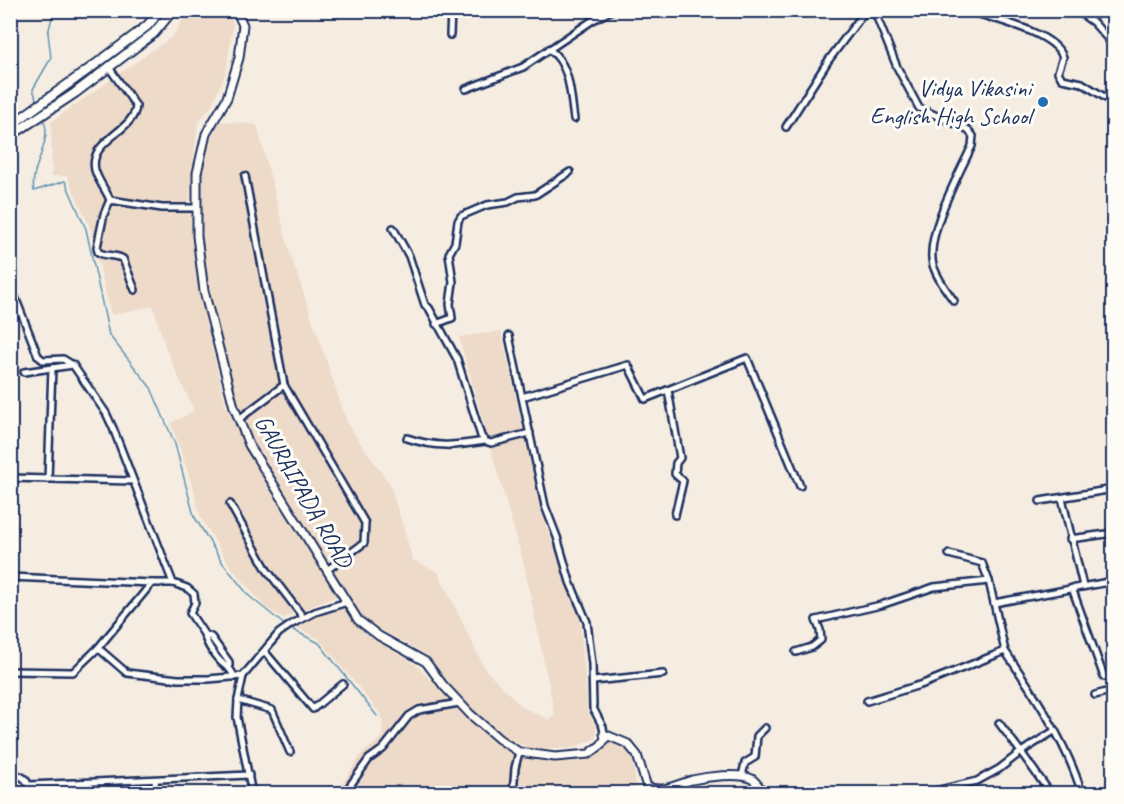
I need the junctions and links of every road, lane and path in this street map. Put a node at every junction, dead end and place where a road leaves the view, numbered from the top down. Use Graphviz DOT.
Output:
graph roads {
  1 [pos="161,10"];
  2 [pos="173,10"];
  3 [pos="236,10"];
  4 [pos="451,10"];
  5 [pos="612,10"];
  6 [pos="866,10"];
  7 [pos="874,10"];
  8 [pos="967,10"];
  9 [pos="1076,10"];
  10 [pos="450,34"];
  11 [pos="1113,46"];
  12 [pos="549,49"];
  13 [pos="103,59"];
  14 [pos="109,67"];
  15 [pos="466,89"];
  16 [pos="1113,103"];
  17 [pos="573,119"];
  18 [pos="10,126"];
  19 [pos="786,127"];
  20 [pos="10,136"];
  21 [pos="570,172"];
  22 [pos="245,176"];
  23 [pos="110,200"];
  24 [pos="197,208"];
  25 [pos="393,228"];
  26 [pos="10,284"];
  27 [pos="135,290"];
  28 [pos="954,301"];
  29 [pos="436,324"];
  30 [pos="509,336"];
  31 [pos="73,365"];
  32 [pos="51,368"];
  33 [pos="24,372"];
  34 [pos="284,385"];
  35 [pos="668,390"];
  36 [pos="522,397"];
  37 [pos="238,419"];
  38 [pos="530,433"];
  39 [pos="407,438"];
  40 [pos="485,441"];
  41 [pos="10,478"];
  42 [pos="48,479"];
  43 [pos="133,481"];
  44 [pos="800,486"];
  45 [pos="1113,489"];
  46 [pos="1062,498"];
  47 [pos="1040,501"];
  48 [pos="230,504"];
  49 [pos="675,515"];
  50 [pos="1113,533"];
  51 [pos="1070,539"];
  52 [pos="949,554"];
  53 [pos="327,570"];
  54 [pos="10,577"];
  55 [pos="989,581"];
  56 [pos="1113,581"];
  57 [pos="153,583"];
  58 [pos="173,583"];
  59 [pos="1083,586"];
  60 [pos="1072,588"];
  61 [pos="347,602"];
  62 [pos="994,603"];
  63 [pos="303,617"];
  64 [pos="98,648"];
  65 [pos="1005,651"];
  66 [pos="265,652"];
  67 [pos="796,652"];
  68 [pos="10,671"];
  69 [pos="663,674"];
  70 [pos="243,676"];
  71 [pos="235,677"];
  72 [pos="1104,677"];
  73 [pos="593,681"];
  74 [pos="343,684"];
  75 [pos="1113,690"];
  76 [pos="1095,695"];
  77 [pos="238,700"];
  78 [pos="867,701"];
  79 [pos="459,703"];
  80 [pos="999,723"];
  81 [pos="765,728"];
  82 [pos="1054,731"];
  83 [pos="604,734"];
  84 [pos="290,752"];
  85 [pos="519,752"];
  86 [pos="1021,752"];
  87 [pos="10,774"];
  88 [pos="249,775"];
  89 [pos="742,776"];
  90 [pos="154,780"];
  91 [pos="29,785"];
  92 [pos="647,790"];
  93 [pos="30,794"];
  94 [pos="156,794"];
  95 [pos="252,794"];
  96 [pos="344,794"];
  97 [pos="513,794"];
  98 [pos="764,794"];
  99 [pos="922,794"];
  100 [pos="1051,794"];
  101 [pos="1082,794"];
  1 -- 13 [label="main road"];
  2 -- 14 [label="main road"];
  3 -- 24 [label="street, GAURAIPADA ROAD"];
  4 -- 10 [label="street"];
  5 -- 12 [label="street"];
  6 -- 19 [label="street"];
  7 -- 28 [label="street"];
  8 -- 16 [label="street"];
  9 -- 11 [label="street"];
  12 -- 15 [label="street"];
  12 -- 17 [label="street"];
  13 -- 14 [label="street"];
  13 -- 18 [label="main road"];
  14 -- 20 [label="main road"];
  14 -- 23 [label="street"];
  21 -- 29 [label="street"];
  22 -- 34 [label="street"];
  23 -- 24 [label="street"];
  23 -- 27 [label="street"];
  24 -- 37 [label="street, GAURAIPADA ROAD"];
  25 -- 29 [label="street"];
  26 -- 31 [label="street"];
  29 -- 40 [label="street"];
  30 -- 36 [label="street"];
  31 -- 32 [label="street"];
  31 -- 43 [label="street"];
  32 -- 33 [label="street"];
  32 -- 42 [label="street"];
  34 -- 37 [label="street"];
  34 -- 53 [label="street"];
  35 -- 36 [label="street"];
  35 -- 44 [label="street"];
  35 -- 49 [label="street"];
  36 -- 38 [label="street"];
  37 -- 53 [label="street, GAURAIPADA ROAD"];
  38 -- 40 [label="street"];
  38 -- 73 [label="street"];
  39 -- 40 [label="street"];
  41 -- 42 [label="street"];
  42 -- 43 [label="street"];
  43 -- 58 [label="street"];
  45 -- 46 [label="street"];
  46 -- 47 [label="street"];
  46 -- 51 [label="street"];
  48 -- 63 [label="street"];
  50 -- 51 [label="street"];
  51 -- 59 [label="street"];
  52 -- 55 [label="street"];
  53 -- 61 [label="street, GAURAIPADA ROAD"];
  54 -- 57 [label="street"];
  55 -- 62 [label="street"];
  55 -- 67 [label="street"];
  56 -- 59 [label="street"];
  57 -- 58 [label="street"];
  57 -- 64 [label="street"];
  58 -- 71 [label="street"];
  59 -- 60 [label="street"];
  60 -- 62 [label="street"];
  60 -- 72 [label="street"];
  61 -- 63 [label="street"];
  61 -- 79 [label="street, GAURAIPADA ROAD"];
  62 -- 65 [label="street"];
  63 -- 66 [label="street"];
  64 -- 68 [label="street"];
  64 -- 71 [label="street"];
  65 -- 78 [label="street"];
  65 -- 82 [label="street"];
  66 -- 70 [label="street"];
  66 -- 74 [label="street"];
  69 -- 73 [label="street"];
  70 -- 71 [label="street"];
  70 -- 77 [label="street"];
  73 -- 83 [label="street"];
  75 -- 76 [label="street"];
  77 -- 84 [label="street"];
  77 -- 88 [label="street"];
  79 -- 85 [label="street, GAURAIPADA ROAD"];
  79 -- 96 [label="street"];
  80 -- 86 [label="street"];
  81 -- 89 [label="street"];
  82 -- 86 [label="street"];
  82 -- 101 [label="street"];
  83 -- 85 [label="street, GAURAIPADA ROAD"];
  83 -- 92 [label="street"];
  85 -- 97 [label="street"];
  86 -- 99 [label="street"];
  86 -- 100 [label="street"];
  87 -- 91 [label="street"];
  88 -- 90 [label="street"];
  88 -- 95 [label="street"];
  89 -- 92 [label="street"];
  89 -- 98 [label="street"];
  90 -- 91 [label="street"];
  90 -- 94 [label="street"];
  91 -- 93 [label="street"];
}
